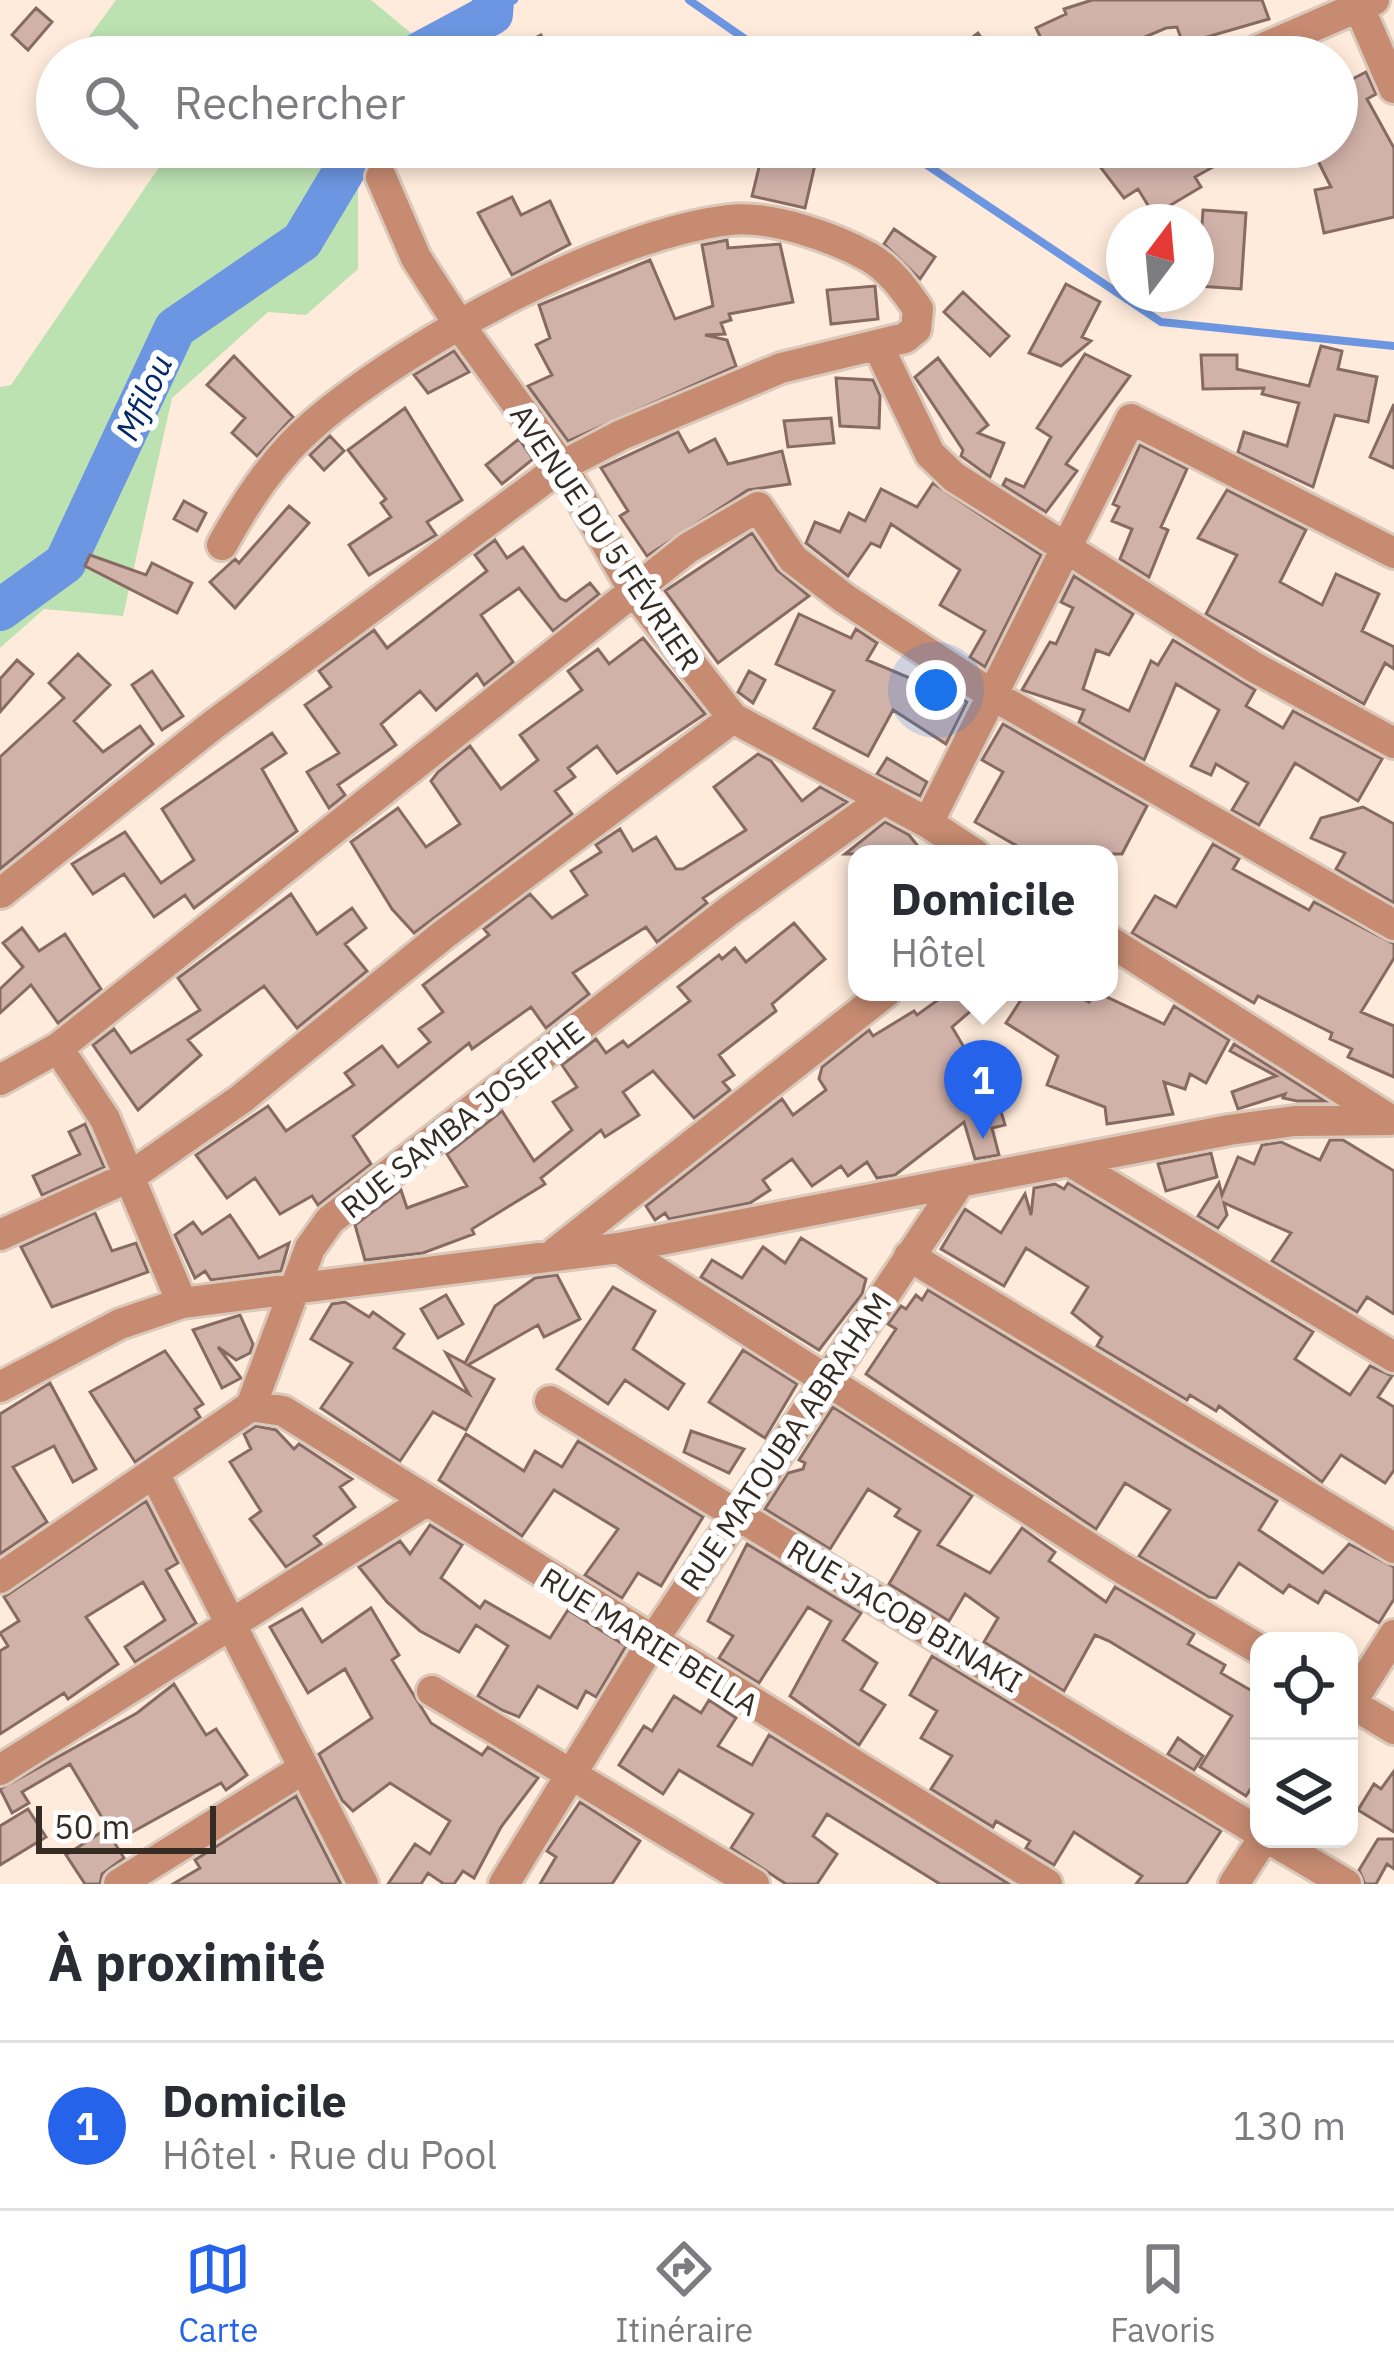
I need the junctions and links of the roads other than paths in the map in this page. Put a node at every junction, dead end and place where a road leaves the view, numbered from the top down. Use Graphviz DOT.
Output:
graph roads {
  1 [pos="1363,2"];
  2 [pos="1289,36"];
  3 [pos="1394,88"];
  4 [pos="381,176"];
  5 [pos="460,326"];
  6 [pos="878,346"];
  7 [pos="562,466"];
  8 [pos="222,545"];
  9 [pos="1066,548"];
  10 [pos="1394,554"];
  11 [pos="634,591"];
  12 [pos="994,697"];
  13 [pos="733,718"];
  14 [pos="1394,743"];
  15 [pos="884,799"];
  16 [pos="928,823"];
  17 [pos="962,845"];
  18 [pos="1,893"];
  19 [pos="1394,925"];
  20 [pos="1118,946"];
  21 [pos="875,1001"];
  22 [pos="58,1048"];
  23 [pos="0,1080"];
  24 [pos="1392,1121"];
  25 [pos="1069,1161"];
  26 [pos="131,1176"];
  27 [pos="958,1185"];
  28 [pos="0,1235"];
  29 [pos="619,1247"];
  30 [pos="556,1252"];
  31 [pos="909,1256"];
  32 [pos="300,1286"];
  33 [pos="182,1303"];
  34 [pos="1394,1357"];
  35 [pos="825,1381"];
  36 [pos="0,1388"];
  37 [pos="550,1401"];
  38 [pos="251,1406"];
  39 [pos="155,1475"];
  40 [pos="423,1502"];
  41 [pos="734,1515"];
  42 [pos="1394,1548"];
  43 [pos="0,1578"];
  44 [pos="233,1623"];
  45 [pos="1394,1635"];
  46 [pos="652,1642"];
  47 [pos="1250,1643"];
  48 [pos="431,1691"];
  49 [pos="1358,1691"];
  50 [pos="1358,1709"];
  51 [pos="1394,1730"];
  52 [pos="303,1768"];
  53 [pos="0,1770"];
  54 [pos="572,1775"];
  55 [pos="1250,1828"];
  56 [pos="1257,1848"];
  57 [pos="1283,1848"];
  58 [pos="119,1884"];
  59 [pos="363,1884"];
  60 [pos="504,1884"];
  61 [pos="754,1884"];
  62 [pos="1047,1884"];
  63 [pos="1234,1884"];
  64 [pos="1346,1884"];
  1 -- 2 [label="street"];
  1 -- 3 [label="street"];
  4 -- 5 [label="street, AVENUE DU 5 FÉVRIER"];
  5 -- 6 [label="street"];
  5 -- 7 [label="street, AVENUE DU 5 FÉVRIER"];
  5 -- 8 [label="street"];
  6 -- 7 [label="street"];
  6 -- 9 [label="street"];
  7 -- 11 [label="street, AVENUE DU 5 FÉVRIER"];
  7 -- 18 [label="street"];
  9 -- 10 [label="street"];
  9 -- 12 [label="street"];
  9 -- 14 [label="street"];
  11 -- 12 [label="street"];
  11 -- 13 [label="street, AVENUE DU 5 FÉVRIER"];
  11 -- 22 [label="street"];
  12 -- 16 [label="street"];
  12 -- 19 [label="street"];
  13 -- 15 [label="street, AVENUE DU 5 FÉVRIER"];
  13 -- 26 [label="street"];
  15 -- 16 [label="street, AVENUE DU 5 FÉVRIER"];
  15 -- 32 [label="street, RUE SAMBA JOSEPHE"];
  16 -- 17 [label="street, AVENUE DU 5 FÉVRIER"];
  20 -- 24 [label="street"];
  21 -- 30 [label="street"];
  22 -- 23 [label="street"];
  22 -- 26 [label="street"];
  24 -- 25 [label="street"];
  25 -- 27 [label="street"];
  25 -- 34 [label="street"];
  26 -- 28 [label="street"];
  26 -- 33 [label="street"];
  27 -- 29 [label="street"];
  27 -- 31 [label="street, RUE MATOUBA ABRAHAM"];
  29 -- 30 [label="street"];
  29 -- 35 [label="street"];
  30 -- 32 [label="street"];
  31 -- 35 [label="street, RUE MATOUBA ABRAHAM"];
  31 -- 42 [label="street"];
  32 -- 33 [label="street"];
  32 -- 38 [label="street, RUE SAMBA JOSEPHE"];
  33 -- 36 [label="street"];
  35 -- 41 [label="street, RUE MATOUBA ABRAHAM"];
  35 -- 47 [label="street"];
  37 -- 41 [label="street, RUE JACOB BINAKI"];
  38 -- 39 [label="street"];
  38 -- 40 [label="street, RUE MARIE BELLA"];
  39 -- 43 [label="street"];
  39 -- 44 [label="street"];
  40 -- 44 [label="street"];
  40 -- 46 [label="street, RUE MARIE BELLA"];
  41 -- 46 [label="street, RUE MATOUBA ABRAHAM"];
  41 -- 55 [label="street, RUE JACOB BINAKI"];
  44 -- 52 [label="street"];
  44 -- 53 [label="street"];
  45 -- 49 [label="street"];
  46 -- 54 [label="street, RUE MATOUBA ABRAHAM"];
  46 -- 62 [label="street, RUE MARIE BELLA"];
  48 -- 54 [label="street"];
  50 -- 51 [label="street"];
  52 -- 58 [label="street"];
  52 -- 59 [label="street"];
  54 -- 60 [label="street, RUE MATOUBA ABRAHAM"];
  54 -- 61 [label="street"];
  56 -- 63 [label="street"];
  57 -- 64 [label="street, RUE JACOB BINAKI"];
}
